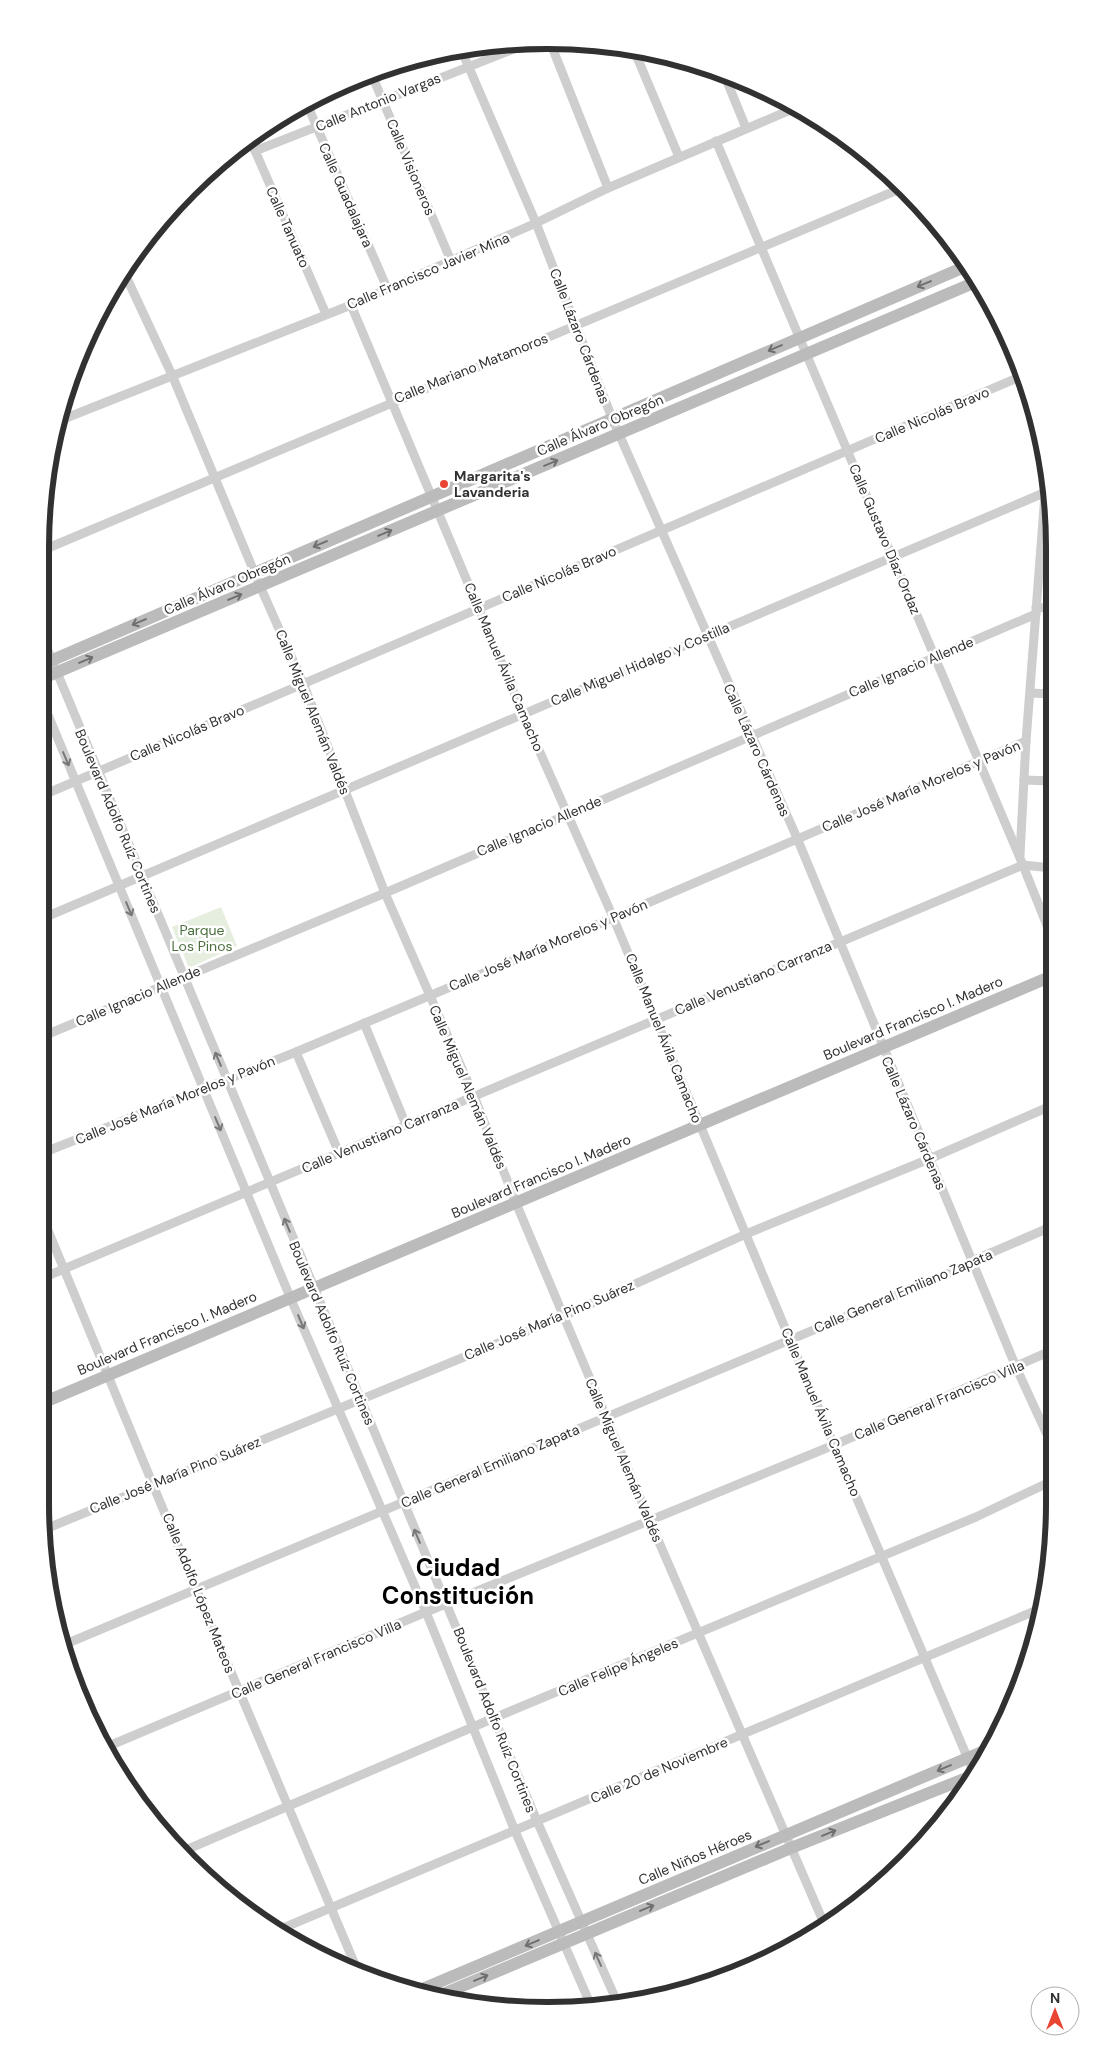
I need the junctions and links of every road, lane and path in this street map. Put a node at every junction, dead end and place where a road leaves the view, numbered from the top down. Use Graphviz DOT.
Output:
graph roads {
  1 [pos="553,49"];
  2 [pos="509,51"];
  3 [pos="464,56"];
  4 [pos="637,57"];
  5 [pos="468,66"];
  6 [pos="374,80"];
  7 [pos="728,83"];
  8 [pos="383,102"];
  9 [pos="309,110"];
  10 [pos="788,111"];
  11 [pos="317,127"];
  12 [pos="746,128"];
  13 [pos="716,141"];
  14 [pos="253,146"];
  15 [pos="255,151"];
  16 [pos="680,157"];
  17 [pos="608,188"];
  18 [pos="895,191"];
  19 [pos="536,223"];
  20 [pos="761,246"];
  21 [pos="451,262"];
  22 [pos="961,268"];
  23 [pos="127,280"];
  24 [pos="971,284"];
  25 [pos="387,288"];
  26 [pos="351,305"];
  27 [pos="326,314"];
  28 [pos="576,326"];
  29 [pos="800,338"];
  30 [pos="807,354"];
  31 [pos="172,375"];
  32 [pos="1017,378"];
  33 [pos="391,400"];
  34 [pos="66,418"];
  35 [pos="612,418"];
  36 [pos="619,434"];
  37 [pos="847,451"];
  38 [pos="215,476"];
  39 [pos="1043,493"];
  40 [pos="431,496"];
  41 [pos="438,511"];
  42 [pos="1045,530"];
  43 [pos="660,531"];
  44 [pos="49,548"];
  45 [pos="892,557"];
  46 [pos="254,572"];
  47 [pos="260,586"];
  48 [pos="478,608"];
  49 [pos="1046,610"];
  50 [pos="1036,611"];
  51 [pos="707,636"];
  52 [pos="935,658"];
  53 [pos="49,661"];
  54 [pos="49,665"];
  55 [pos="57,672"];
  56 [pos="49,676"];
  57 [pos="303,683"];
  58 [pos="1030,693"];
  59 [pos="1046,694"];
  60 [pos="523,714"];
  61 [pos="49,717"];
  62 [pos="750,735"];
  63 [pos="1026,741"];
  64 [pos="980,762"];
  65 [pos="97,771"];
  66 [pos="1024,780"];
  67 [pos="76,781"];
  68 [pos="1046,781"];
  69 [pos="344,789"];
  70 [pos="49,793"];
  71 [pos="567,814"];
  72 [pos="797,838"];
  73 [pos="1022,861"];
  74 [pos="1046,867"];
  75 [pos="141,875"];
  76 [pos="119,885"];
  77 [pos="385,893"];
  78 [pos="49,916"];
  79 [pos="613,917"];
  80 [pos="1046,923"];
  81 [pos="840,941"];
  82 [pos="183,978"];
  83 [pos="1046,979"];
  84 [pos="162,987"];
  85 [pos="429,996"];
  86 [pos="657,1019"];
  87 [pos="364,1023"];
  88 [pos="49,1033"];
  89 [pos="883,1047"];
  90 [pos="296,1052"];
  91 [pos="226,1079"];
  92 [pos="202,1088"];
  93 [pos="474,1096"];
  94 [pos="1046,1108"];
  95 [pos="406,1124"];
  96 [pos="700,1126"];
  97 [pos="49,1150"];
  98 [pos="339,1153"];
  99 [pos="929,1159"];
  100 [pos="268,1182"];
  101 [pos="247,1192"];
  102 [pos="516,1203"];
  103 [pos="1046,1229"];
  104 [pos="49,1232"];
  105 [pos="746,1234"];
  106 [pos="972,1261"];
  107 [pos="65,1268"];
  108 [pos="49,1275"];
  109 [pos="313,1287"];
  110 [pos="290,1297"];
  111 [pos="564,1316"];
  112 [pos="790,1340"];
  113 [pos="1046,1353"];
  114 [pos="1016,1367"];
  115 [pos="109,1375"];
  116 [pos="360,1399"];
  117 [pos="49,1400"];
  118 [pos="338,1409"];
  119 [pos="606,1417"];
  120 [pos="1046,1433"];
  121 [pos="834,1445"];
  122 [pos="154,1484"];
  123 [pos="1046,1484"];
  124 [pos="403,1502"];
  125 [pos="381,1512"];
  126 [pos="649,1519"];
  127 [pos="50,1527"];
  128 [pos="883,1556"];
  129 [pos="196,1589"];
  130 [pos="447,1604"];
  131 [pos="1034,1611"];
  132 [pos="426,1612"];
  133 [pos="698,1633"];
  134 [pos="69,1643"];
  135 [pos="926,1658"];
  136 [pos="240,1692"];
  137 [pos="494,1718"];
  138 [pos="473,1727"];
  139 [pos="742,1735"];
  140 [pos="112,1745"];
  141 [pos="979,1753"];
  142 [pos="968,1758"];
  143 [pos="971,1766"];
  144 [pos="964,1778"];
  145 [pos="288,1806"];
  146 [pos="537,1821"];
  147 [pos="515,1831"];
  148 [pos="785,1835"];
  149 [pos="791,1848"];
  150 [pos="189,1849"];
  151 [pos="333,1908"];
  152 [pos="822,1920"];
  153 [pos="285,1927"];
  154 [pos="583,1928"];
  155 [pos="560,1937"];
  156 [pos="355,1963"];
  157 [pos="426,1987"];
  158 [pos="446,1992"];
  159 [pos="615,1998"];
  160 [pos="588,2000"];
  1 -- 17 [label="street"];
  2 -- 5 [label="street, Calle Antonio Vargas"];
  3 -- 5 [label="street, Calle Lázaro Cárdenas"];
  4 -- 16 [label="street"];
  5 -- 8 [label="street, Calle Antonio Vargas"];
  5 -- 19 [label="street, Calle Lázaro Cárdenas"];
  6 -- 8 [label="street, Calle Visioneros"];
  7 -- 12 [label="street"];
  8 -- 11 [label="street, Calle Antonio Vargas"];
  8 -- 21 [label="street, Calle Visioneros"];
  9 -- 11 [label="street, Calle Guadalajara"];
  10 -- 12 [label="street, Calle Francisco Javier Mina"];
  11 -- 15 [label="street, Calle Antonio Vargas"];
  11 -- 25 [label="street, Calle Guadalajara"];
  12 -- 13 [label="street, Calle Francisco Javier Mina"];
  13 -- 16 [label="street, Calle Francisco Javier Mina"];
  13 -- 20 [label="street, Calle Gustavo Díaz Ordaz"];
  14 -- 15 [label="street, Calle Tanuato"];
  15 -- 27 [label="street, Calle Tanuato"];
  16 -- 17 [label="street, Calle Francisco Javier Mina"];
  17 -- 19 [label="street, Calle Francisco Javier Mina"];
  18 -- 20 [label="street, Calle Mariano Matamoros"];
  19 -- 21 [label="street, Calle Francisco Javier Mina"];
  19 -- 28 [label="street, Calle Lázaro Cárdenas"];
  20 -- 28 [label="street, Calle Mariano Matamoros"];
  20 -- 29 [label="street, Calle Gustavo Díaz Ordaz"];
  21 -- 25 [label="street, Calle Francisco Javier Mina"];
  22 -- 29 [label="street, Calle Álvaro Obregón, one-way"];
  23 -- 31 [label="street, Calle Miguel Alemán Valdés"];
  24 -- 30 [label="street, Calle Álvaro Obregón"];
  25 -- 26 [label="street, Calle Francisco Javier Mina"];
  26 -- 27 [label="street, Calle Francisco Javier Mina"];
  26 -- 33 [label="street, Calle Manuel Ávila Camacho"];
  27 -- 31 [label="street, Calle Francisco Javier Mina"];
  28 -- 33 [label="street, Calle Mariano Matamoros"];
  28 -- 35 [label="street, Calle Lázaro Cárdenas"];
  29 -- 30 [label="street, Calle Gustavo Díaz Ordaz"];
  29 -- 35 [label="street, Calle Álvaro Obregón, one-way"];
  30 -- 36 [label="street, Calle Álvaro Obregón"];
  30 -- 37 [label="street, Calle Gustavo Díaz Ordaz"];
  31 -- 34 [label="street, Calle Francisco Javier Mina"];
  31 -- 38 [label="street, Calle Miguel Alemán Valdés"];
  32 -- 37 [label="street, Calle Nicolás Bravo"];
  33 -- 38 [label="street, Calle Mariano Matamoros"];
  33 -- 40 [label="street, Calle Manuel Ávila Camacho"];
  35 -- 36 [label="street, Calle Lázaro Cárdenas"];
  35 -- 40 [label="street, Calle Álvaro Obregón"];
  41 -- 36 [label="street, Calle Álvaro Obregón, one-way"];
  36 -- 43 [label="street, Calle Lázaro Cárdenas"];
  37 -- 43 [label="street, Calle Nicolás Bravo"];
  37 -- 45 [label="street, Calle Gustavo Díaz Ordaz"];
  38 -- 44 [label="street, Calle Mariano Matamoros"];
  38 -- 46 [label="street, Calle Miguel Alemán Valdés"];
  39 -- 45 [label="street, Calle Miguel Hidalgo y Costilla"];
  40 -- 41 [label="street, Calle Manuel Ávila Camacho"];
  40 -- 46 [label="street, Calle Álvaro Obregón, one-way"];
  47 -- 41 [label="street, Calle Álvaro Obregón, one-way"];
  41 -- 48 [label="street, Calle Manuel Ávila Camacho"];
  42 -- 50 [label="street"];
  43 -- 48 [label="street, Calle Nicolás Bravo"];
  43 -- 51 [label="street, Calle Lázaro Cárdenas"];
  45 -- 51 [label="street, Calle Miguel Hidalgo y Costilla"];
  45 -- 52 [label="street, Calle Gustavo Díaz Ordaz"];
  46 -- 47 [label="street, Calle Miguel Alemán Valdés"];
  46 -- 53 [label="street, Calle Álvaro Obregón, one-way"];
  55 -- 47 [label="street, Calle Álvaro Obregón, one-way"];
  47 -- 57 [label="street, Calle Miguel Alemán Valdés"];
  48 -- 57 [label="street, Calle Nicolás Bravo"];
  48 -- 60 [label="street, Calle Manuel Ávila Camacho"];
  49 -- 50 [label="street"];
  50 -- 52 [label="street, Calle Ignacio Allende"];
  50 -- 58 [label="street"];
  51 -- 60 [label="street, Calle Miguel Hidalgo y Costilla"];
  51 -- 62 [label="street, Calle Lázaro Cárdenas"];
  52 -- 62 [label="street, Calle Ignacio Allende"];
  52 -- 64 [label="street, Calle Gustavo Díaz Ordaz"];
  54 -- 55 [label="street, Boulevard Adolfo Ruíz Cortines"];
  55 -- 56 [label="street, Calle Álvaro Obregón"];
  55 -- 65 [label="street, Boulevard Adolfo Ruíz Cortines"];
  57 -- 65 [label="street, Calle Nicolás Bravo"];
  57 -- 69 [label="street, Calle Miguel Alemán Valdés"];
  58 -- 59 [label="street"];
  58 -- 63 [label="street"];
  60 -- 69 [label="street, Calle Miguel Hidalgo y Costilla"];
  60 -- 71 [label="street, Calle Manuel Ávila Camacho"];
  61 -- 67 [label="street, Boulevard Adolfo Ruíz Cortines, one-way"];
  62 -- 71 [label="street, Calle Ignacio Allende"];
  62 -- 72 [label="street, Calle Lázaro Cárdenas"];
  63 -- 64 [label="street, Calle José María Morelos y Pavón"];
  63 -- 66 [label="street"];
  64 -- 72 [label="street, Calle José María Morelos y Pavón"];
  64 -- 73 [label="street, Calle Gustavo Díaz Ordaz"];
  65 -- 67 [label="street, Calle Nicolás Bravo"];
  65 -- 75 [label="street, Boulevard Adolfo Ruíz Cortines"];
  66 -- 68 [label="street"];
  66 -- 73 [label="street"];
  67 -- 70 [label="street, Calle Nicolás Bravo"];
  67 -- 76 [label="street, Boulevard Adolfo Ruíz Cortines"];
  69 -- 75 [label="street, Calle Miguel Hidalgo y Costilla"];
  69 -- 77 [label="street, Calle Miguel Alemán Valdés"];
  71 -- 77 [label="street, Calle Ignacio Allende"];
  71 -- 79 [label="street, Calle Manuel Ávila Camacho"];
  72 -- 79 [label="street, Calle José María Morelos y Pavón"];
  72 -- 81 [label="street, Calle Lázaro Cárdenas"];
  73 -- 74 [label="street"];
  73 -- 80 [label="street, Calle Gustavo Díaz Ordaz"];
  73 -- 81 [label="street, Calle Venustiano Carranza"];
  75 -- 76 [label="street, Calle Miguel Hidalgo y Costilla"];
  75 -- 82 [label="street, Boulevard Adolfo Ruíz Cortines"];
  76 -- 78 [label="street, Calle Miguel Hidalgo y Costilla"];
  76 -- 84 [label="street, Boulevard Adolfo Ruíz Cortines, one-way"];
  77 -- 82 [label="street, Calle Ignacio Allende"];
  77 -- 85 [label="street, Calle Miguel Alemán Valdés"];
  79 -- 85 [label="street, Calle José María Morelos y Pavón"];
  79 -- 86 [label="street, Calle Manuel Ávila Camacho"];
  81 -- 86 [label="street, Calle Venustiano Carranza"];
  81 -- 89 [label="street, Calle Lázaro Cárdenas"];
  82 -- 84 [label="street, Calle Ignacio Allende"];
  91 -- 82 [label="street, Boulevard Adolfo Ruíz Cortines, one-way"];
  83 -- 89 [label="street, Boulevard Francisco I. Madero"];
  84 -- 88 [label="street, Calle Ignacio Allende"];
  84 -- 92 [label="street, Boulevard Adolfo Ruíz Cortines"];
  85 -- 87 [label="street, Calle José María Morelos y Pavón"];
  85 -- 93 [label="street, Calle Miguel Alemán Valdés"];
  86 -- 93 [label="street, Calle Venustiano Carranza"];
  86 -- 96 [label="street, Calle Manuel Ávila Camacho"];
  87 -- 90 [label="street, Calle José María Morelos y Pavón"];
  87 -- 95 [label="street"];
  89 -- 96 [label="street, Boulevard Francisco I. Madero"];
  89 -- 99 [label="street, Calle Lázaro Cárdenas"];
  90 -- 91 [label="street, Calle José María Morelos y Pavón"];
  90 -- 98 [label="street"];
  91 -- 92 [label="street, Calle José María Morelos y Pavón"];
  91 -- 100 [label="street, Boulevard Adolfo Ruíz Cortines"];
  92 -- 97 [label="street, Calle José María Morelos y Pavón"];
  92 -- 101 [label="street, Boulevard Adolfo Ruíz Cortines, one-way"];
  93 -- 95 [label="street, Calle Venustiano Carranza"];
  93 -- 102 [label="street, Calle Miguel Alemán Valdés"];
  94 -- 99 [label="street, Calle José María Pino Suárez"];
  95 -- 98 [label="street, Calle Venustiano Carranza"];
  96 -- 102 [label="street, Boulevard Francisco I. Madero"];
  96 -- 105 [label="street, Calle Manuel Ávila Camacho"];
  98 -- 100 [label="street, Calle Venustiano Carranza"];
  99 -- 105 [label="street, Calle José María Pino Suárez"];
  99 -- 106 [label="street, Calle Lázaro Cárdenas"];
  100 -- 101 [label="street, Calle Venustiano Carranza"];
  109 -- 100 [label="street, Boulevard Adolfo Ruíz Cortines, one-way"];
  101 -- 107 [label="street, Calle Venustiano Carranza"];
  101 -- 110 [label="street, Boulevard Adolfo Ruíz Cortines"];
  102 -- 109 [label="street, Boulevard Francisco I. Madero"];
  102 -- 111 [label="street, Calle Miguel Alemán Valdés"];
  103 -- 106 [label="street, Calle General Emiliano Zapata"];
  104 -- 107 [label="street, Calle Adolfo López Mateos"];
  105 -- 111 [label="street, Calle José María Pino Suárez"];
  105 -- 112 [label="street, Calle Manuel Ávila Camacho"];
  106 -- 112 [label="street, Calle General Emiliano Zapata"];
  106 -- 114 [label="street, Calle Lázaro Cárdenas"];
  107 -- 108 [label="street, Calle Venustiano Carranza"];
  107 -- 115 [label="street, Calle Adolfo López Mateos"];
  109 -- 110 [label="street, Boulevard Francisco I. Madero"];
  109 -- 116 [label="street, Boulevard Adolfo Ruíz Cortines"];
  110 -- 115 [label="street, Boulevard Francisco I. Madero"];
  110 -- 118 [label="street, Boulevard Adolfo Ruíz Cortines, one-way"];
  111 -- 116 [label="street, Calle José María Pino Suárez"];
  111 -- 119 [label="street, Calle Miguel Alemán Valdés"];
  112 -- 119 [label="street, Calle General Emiliano Zapata"];
  112 -- 121 [label="street, Calle Manuel Ávila Camacho"];
  113 -- 114 [label="street, Calle General Francisco Villa"];
  114 -- 120 [label="street, Calle Lázaro Cárdenas"];
  114 -- 121 [label="street, Calle General Francisco Villa"];
  115 -- 117 [label="street, Boulevard Francisco I. Madero"];
  115 -- 122 [label="street, Calle Adolfo López Mateos"];
  116 -- 118 [label="street, Calle José María Pino Suárez"];
  116 -- 124 [label="street, Boulevard Adolfo Ruíz Cortines"];
  118 -- 122 [label="street, Calle José María Pino Suárez"];
  118 -- 125 [label="street, Boulevard Adolfo Ruíz Cortines"];
  119 -- 124 [label="street, Calle General Emiliano Zapata"];
  119 -- 126 [label="street, Calle Miguel Alemán Valdés"];
  121 -- 126 [label="street, Calle General Francisco Villa"];
  121 -- 128 [label="street, Calle Manuel Ávila Camacho"];
  122 -- 127 [label="street, Calle José María Pino Suárez"];
  122 -- 129 [label="street, Calle Adolfo López Mateos"];
  123 -- 128 [label="street, Calle Felipe Ángeles"];
  124 -- 125 [label="street, Calle General Emiliano Zapata"];
  130 -- 124 [label="street, Boulevard Adolfo Ruíz Cortines, one-way"];
  125 -- 129 [label="street, Calle General Emiliano Zapata"];
  125 -- 132 [label="street, Boulevard Adolfo Ruíz Cortines"];
  126 -- 130 [label="street, Calle General Francisco Villa"];
  126 -- 133 [label="street, Calle Miguel Alemán Valdés"];
  128 -- 133 [label="street, Calle Felipe Ángeles"];
  128 -- 135 [label="street, Calle Manuel Ávila Camacho"];
  129 -- 134 [label="street, Calle General Emiliano Zapata"];
  129 -- 136 [label="street, Calle Adolfo López Mateos"];
  130 -- 132 [label="street, Calle General Francisco Villa"];
  130 -- 137 [label="street, Boulevard Adolfo Ruíz Cortines"];
  131 -- 135 [label="street, Calle 20 de Noviembre"];
  132 -- 136 [label="street, Calle General Francisco Villa"];
  132 -- 138 [label="street, Boulevard Adolfo Ruíz Cortines"];
  133 -- 137 [label="street, Calle Felipe Ángeles"];
  133 -- 139 [label="street, Calle Miguel Alemán Valdés"];
  135 -- 139 [label="street, Calle 20 de Noviembre"];
  135 -- 142 [label="street, Calle Manuel Ávila Camacho"];
  136 -- 140 [label="street, Calle General Francisco Villa"];
  136 -- 145 [label="street, Calle Adolfo López Mateos"];
  137 -- 138 [label="street, Calle Felipe Ángeles"];
  137 -- 146 [label="street, Boulevard Adolfo Ruíz Cortines"];
  138 -- 145 [label="street, Calle Felipe Ángeles"];
  138 -- 147 [label="street, Boulevard Adolfo Ruíz Cortines"];
  139 -- 146 [label="street, Calle 20 de Noviembre"];
  139 -- 148 [label="street, Calle Miguel Alemán Valdés"];
  141 -- 142 [label="street, Calle Niños Héroes"];
  142 -- 143 [label="street, Calle Manuel Ávila Camacho"];
  142 -- 148 [label="street, Calle Niños Héroes, one-way"];
  149 -- 144 [label="street, Calle Niños Héroes, one-way"];
  145 -- 150 [label="street, Calle Felipe Ángeles"];
  145 -- 151 [label="street, Calle Adolfo López Mateos"];
  146 -- 147 [label="street, Calle 20 de Noviembre"];
  146 -- 154 [label="street, Boulevard Adolfo Ruíz Cortines"];
  147 -- 151 [label="street, Calle 20 de Noviembre"];
  147 -- 155 [label="street, Boulevard Adolfo Ruíz Cortines"];
  148 -- 149 [label="street, Calle Miguel Alemán Valdés"];
  148 -- 154 [label="street, Calle Niños Héroes, one-way"];
  149 -- 152 [label="street, Calle Miguel Alemán Valdés"];
  154 -- 149 [label="street, Calle Niños Héroes, one-way"];
  151 -- 153 [label="street, Calle 20 de Noviembre"];
  151 -- 156 [label="street, Calle Adolfo López Mateos"];
  154 -- 155 [label="street, Calle Niños Héroes"];
  159 -- 154 [label="street, Boulevard Adolfo Ruíz Cortines, one-way"];
  155 -- 157 [label="street, Calle Niños Héroes, one-way"];
  158 -- 155 [label="street, Calle Niños Héroes, one-way"];
  155 -- 160 [label="street, Boulevard Adolfo Ruíz Cortines"];
}
